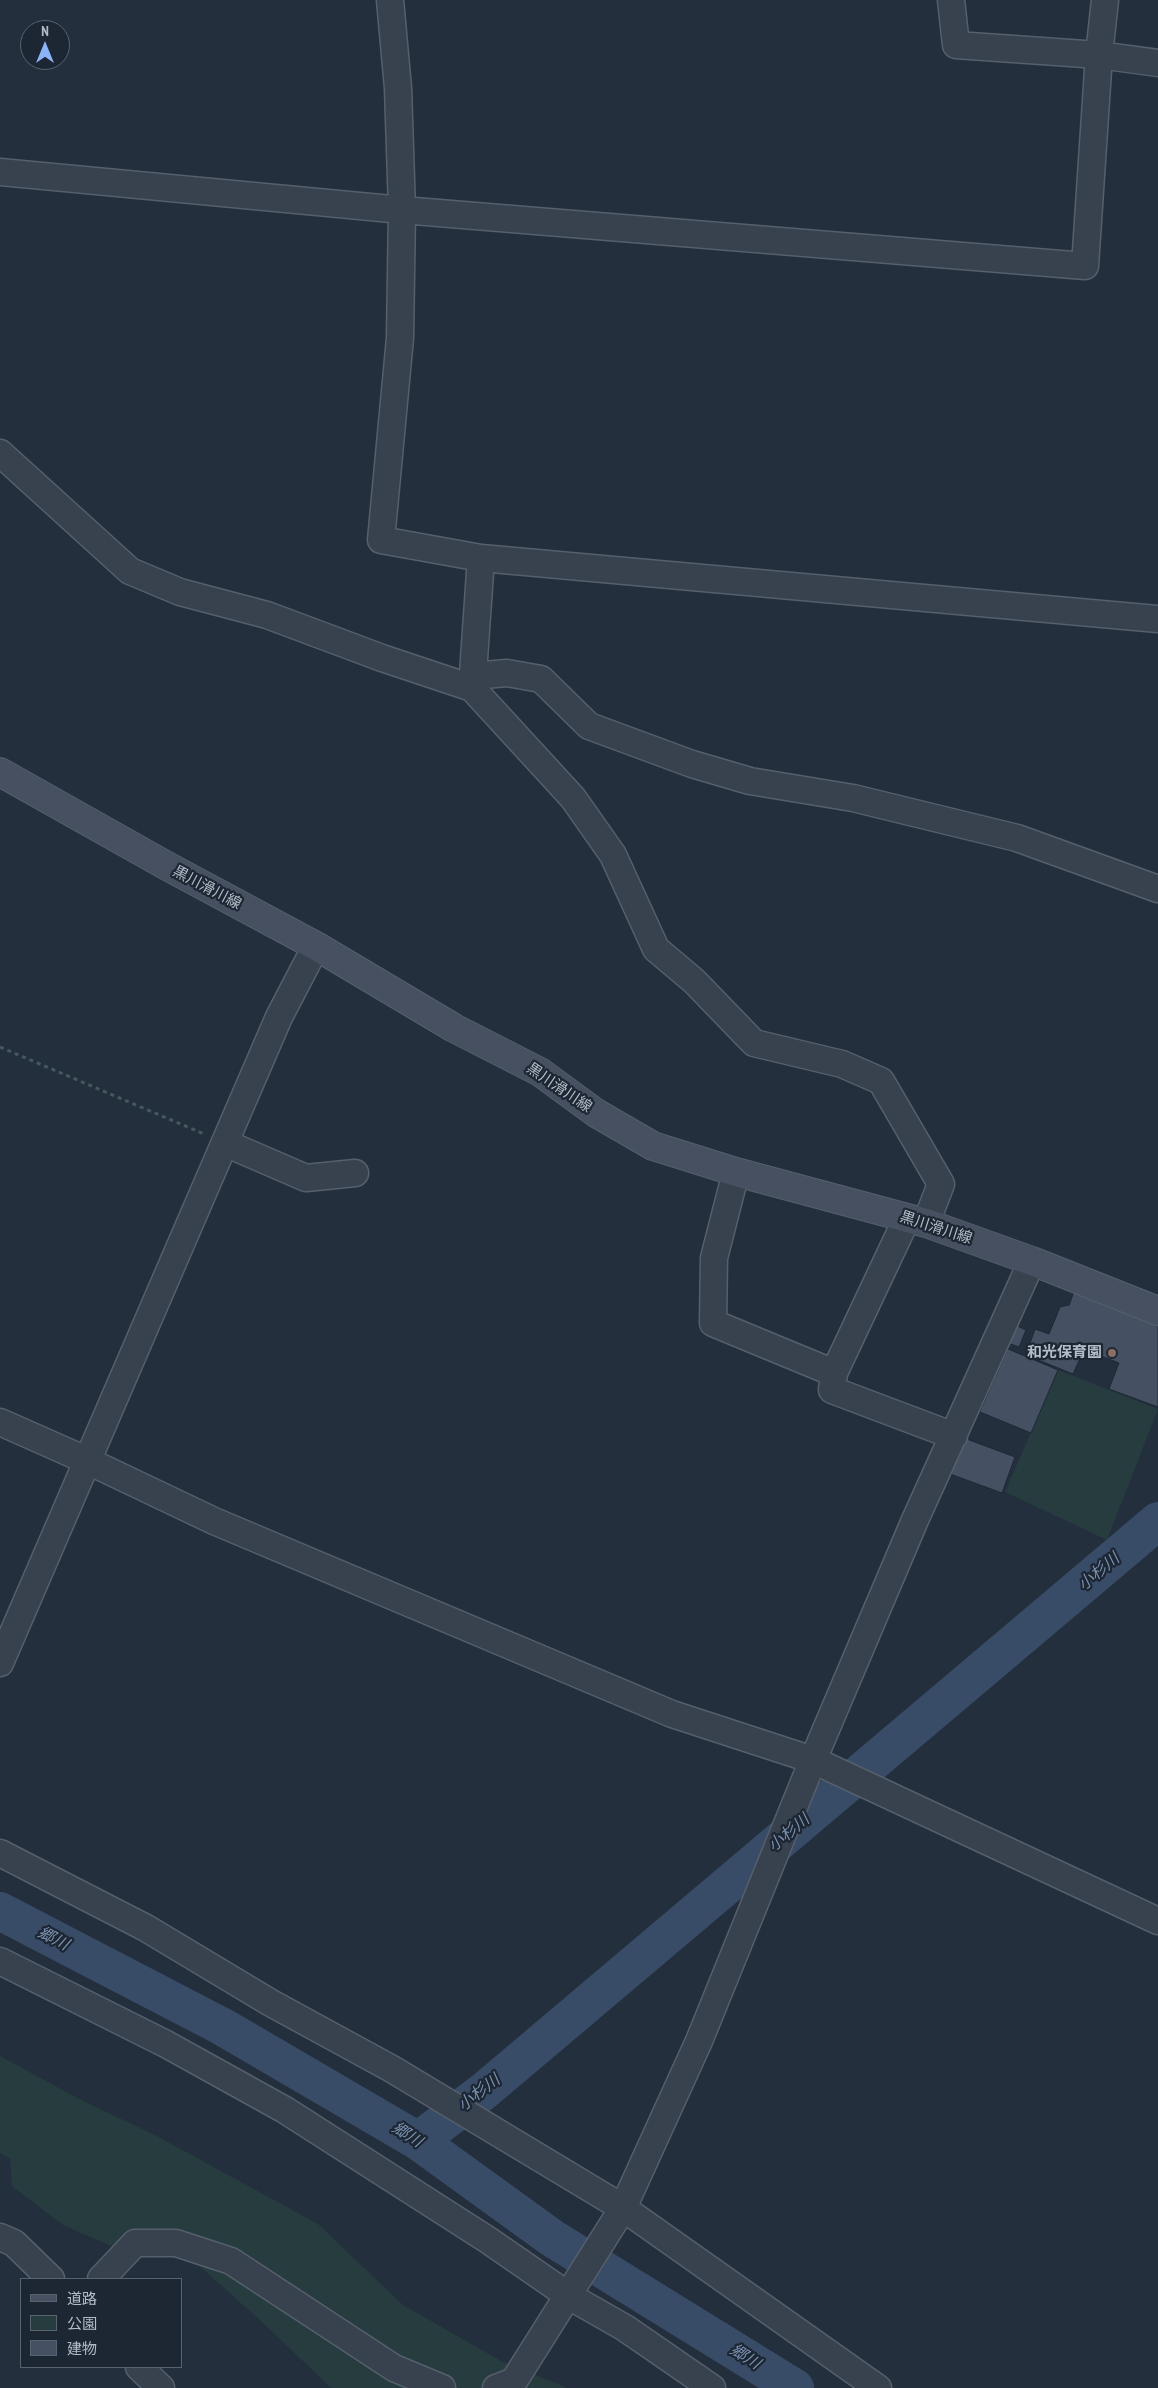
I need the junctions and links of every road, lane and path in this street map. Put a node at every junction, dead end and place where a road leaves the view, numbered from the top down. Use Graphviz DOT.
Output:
graph roads {
  1 [pos="390,0"];
  2 [pos="951,0"];
  3 [pos="1105,0"];
  4 [pos="1099,56"];
  5 [pos="1158,63"];
  6 [pos="0,172"];
  7 [pos="402,210"];
  8 [pos="0,453"];
  9 [pos="481,558"];
  10 [pos="1158,619"];
  11 [pos="473,682"];
  12 [pos="0,772"];
  13 [pos="1158,889"];
  14 [pos="316,946"];
  15 [pos="0,1047"];
  16 [pos="225,1143"];
  17 [pos="736,1172"];
  18 [pos="355,1173"];
  19 [pos="917,1220"];
  20 [pos="1032,1262"];
  21 [pos="1158,1311"];
  22 [pos="834,1373"];
  23 [pos="0,1422"];
  24 [pos="954,1436"];
  25 [pos="88,1460"];
  26 [pos="0,1663"];
  27 [pos="813,1760"];
  28 [pos="0,1853"];
  29 [pos="1158,1921"];
  30 [pos="0,1961"];
  31 [pos="623,2208"];
  32 [pos="0,2237"];
  33 [pos="50,2278"];
  34 [pos="102,2278"];
  35 [pos="569,2296"];
  36 [pos="140,2368"];
  37 [pos="161,2388"];
  38 [pos="442,2388"];
  39 [pos="496,2388"];
  40 [pos="712,2388"];
  41 [pos="878,2388"];
  1 -- 7 [label="street"];
  2 -- 4 [label="street"];
  3 -- 4 [label="street"];
  4 -- 5 [label="street"];
  4 -- 7 [label="street"];
  6 -- 7 [label="street"];
  7 -- 9 [label="street"];
  8 -- 11 [label="street"];
  9 -- 10 [label="street"];
  9 -- 11 [label="street"];
  11 -- 13 [label="street"];
  11 -- 19 [label="street"];
  12 -- 14 [label="main road, 黒川滑川線"];
  14 -- 16 [label="street"];
  14 -- 17 [label="main road, 黒川滑川線"];
  15 -- 16 [label="path"];
  16 -- 18 [label="street"];
  16 -- 25 [label="street"];
  17 -- 19 [label="main road, 黒川滑川線"];
  17 -- 22 [label="street"];
  19 -- 20 [label="main road, 黒川滑川線"];
  19 -- 22 [label="street"];
  20 -- 21 [label="main road, 黒川滑川線"];
  20 -- 24 [label="street"];
  22 -- 24 [label="street"];
  23 -- 25 [label="street"];
  24 -- 27 [label="street"];
  25 -- 26 [label="street"];
  25 -- 27 [label="street"];
  27 -- 29 [label="street"];
  27 -- 31 [label="street"];
  28 -- 31 [label="street"];
  30 -- 35 [label="street"];
  31 -- 35 [label="street"];
  31 -- 41 [label="street"];
  32 -- 33 [label="street"];
  34 -- 38 [label="street"];
  35 -- 39 [label="street"];
  35 -- 40 [label="street"];
  36 -- 37 [label="street"];
}
